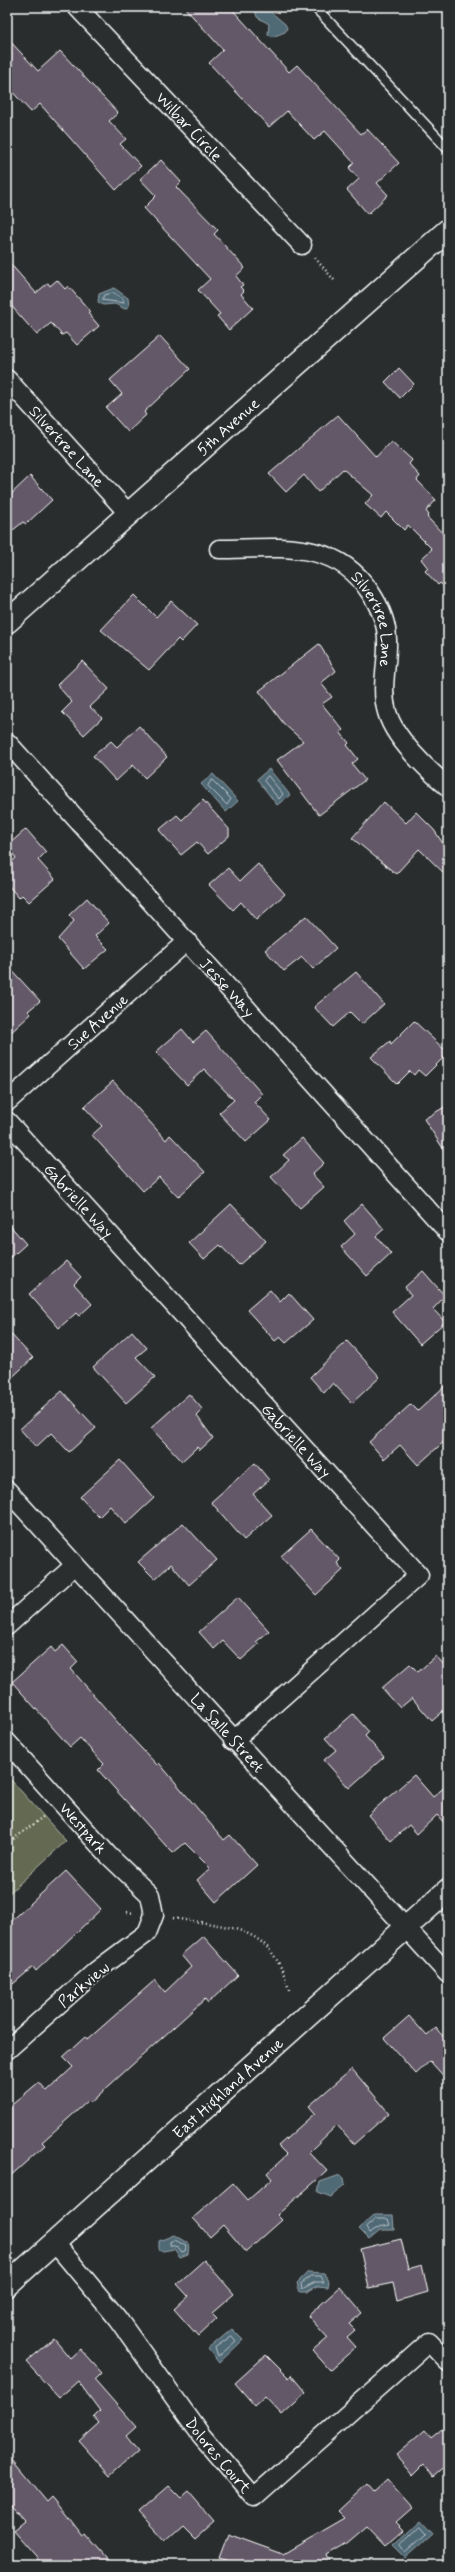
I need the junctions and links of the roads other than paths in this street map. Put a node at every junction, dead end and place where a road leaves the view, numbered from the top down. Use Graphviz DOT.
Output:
graph roads {
  1 [pos="77,7"];
  2 [pos="315,7"];
  3 [pos="448,150"];
  4 [pos="448,230"];
  5 [pos="302,245"];
  6 [pos="7,379"];
  7 [pos="128,512"];
  8 [pos="219,549"];
  9 [pos="7,622"];
  10 [pos="7,742"];
  11 [pos="448,786"];
  12 [pos="187,941"];
  13 [pos="7,1102"];
  14 [pos="7,1121"];
  15 [pos="448,1232"];
  16 [pos="7,1490"];
  17 [pos="75,1565"];
  18 [pos="7,1626"];
  19 [pos="233,1741"];
  20 [pos="7,1742"];
  21 [pos="448,1890"];
  22 [pos="154,1915"];
  23 [pos="406,1928"];
  24 [pos="448,1974"];
  25 [pos="7,2050"];
  26 [pos="54,2243"];
  27 [pos="7,2285"];
  28 [pos="448,2362"];
  1 -- 5 [label="street, Wilbar Circle"];
  2 -- 3 [label="lane"];
  4 -- 7 [label="street, 5th Avenue"];
  6 -- 7 [label="street, Silvertree Lane"];
  7 -- 9 [label="street, 5th Avenue"];
  8 -- 11 [label="street, Silvertree Lane"];
  10 -- 12 [label="street, Jesse Way"];
  12 -- 13 [label="street, Sue Avenue"];
  12 -- 15 [label="street, Jesse Way"];
  14 -- 19 [label="street, Gabrielle Way"];
  16 -- 17 [label="street, La Salle Street"];
  17 -- 18 [label="street"];
  17 -- 19 [label="street, La Salle Street"];
  19 -- 23 [label="street, La Salle Street"];
  20 -- 22 [label="street, Westpark"];
  21 -- 23 [label="street, East Highland Avenue"];
  22 -- 25 [label="street, Parkview"];
  23 -- 24 [label="street, La Salle Street"];
  23 -- 26 [label="street, East Highland Avenue"];
  26 -- 27 [label="street, East Highland Avenue"];
  26 -- 28 [label="street, Dolores Court"];
}
